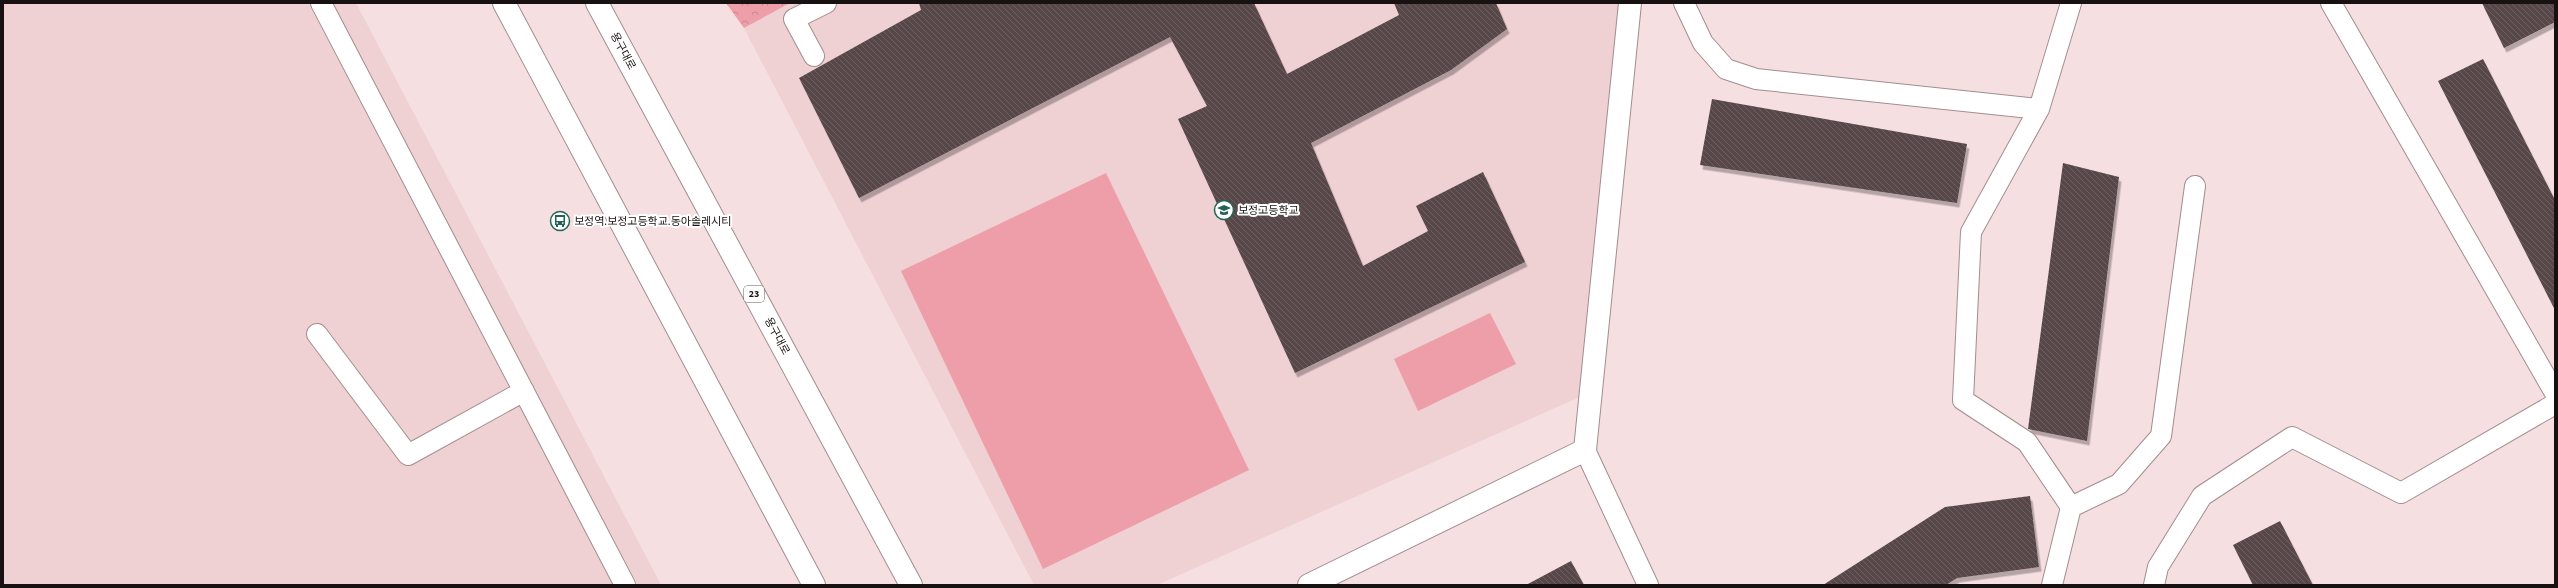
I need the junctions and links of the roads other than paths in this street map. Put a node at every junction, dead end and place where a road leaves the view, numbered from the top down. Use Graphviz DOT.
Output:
graph roads {
  1 [pos="321,3"];
  2 [pos="504,3"];
  3 [pos="597,3"];
  4 [pos="826,3"];
  5 [pos="1630,3"];
  6 [pos="1684,3"];
  7 [pos="2071,3"];
  8 [pos="2331,3"];
  9 [pos="814,56"];
  10 [pos="2040,109"];
  11 [pos="2195,186"];
  12 [pos="317,334"];
  13 [pos="524,391"];
  14 [pos="2555,393"];
  15 [pos="2555,404"];
  16 [pos="1585,450"];
  17 [pos="2071,507"];
  18 [pos="625,585"];
  19 [pos="814,585"];
  20 [pos="911,585"];
  21 [pos="1309,585"];
  22 [pos="1648,585"];
  23 [pos="2052,585"];
  24 [pos="2154,585"];
  1 -- 13 [label="lane"];
  2 -- 19 [label="main road"];
  3 -- 20 [label="main road, 용구대로 / 23"];
  4 -- 9 [label="lane"];
  5 -- 16 [label="main road"];
  6 -- 10 [label="lane"];
  7 -- 10 [label="lane"];
  8 -- 14 [label="lane"];
  10 -- 17 [label="lane"];
  11 -- 17 [label="lane"];
  12 -- 13 [label="lane"];
  13 -- 18 [label="lane"];
  15 -- 24 [label="lane"];
  16 -- 21 [label="main road"];
  16 -- 22 [label="lane"];
  17 -- 23 [label="lane"];
}
